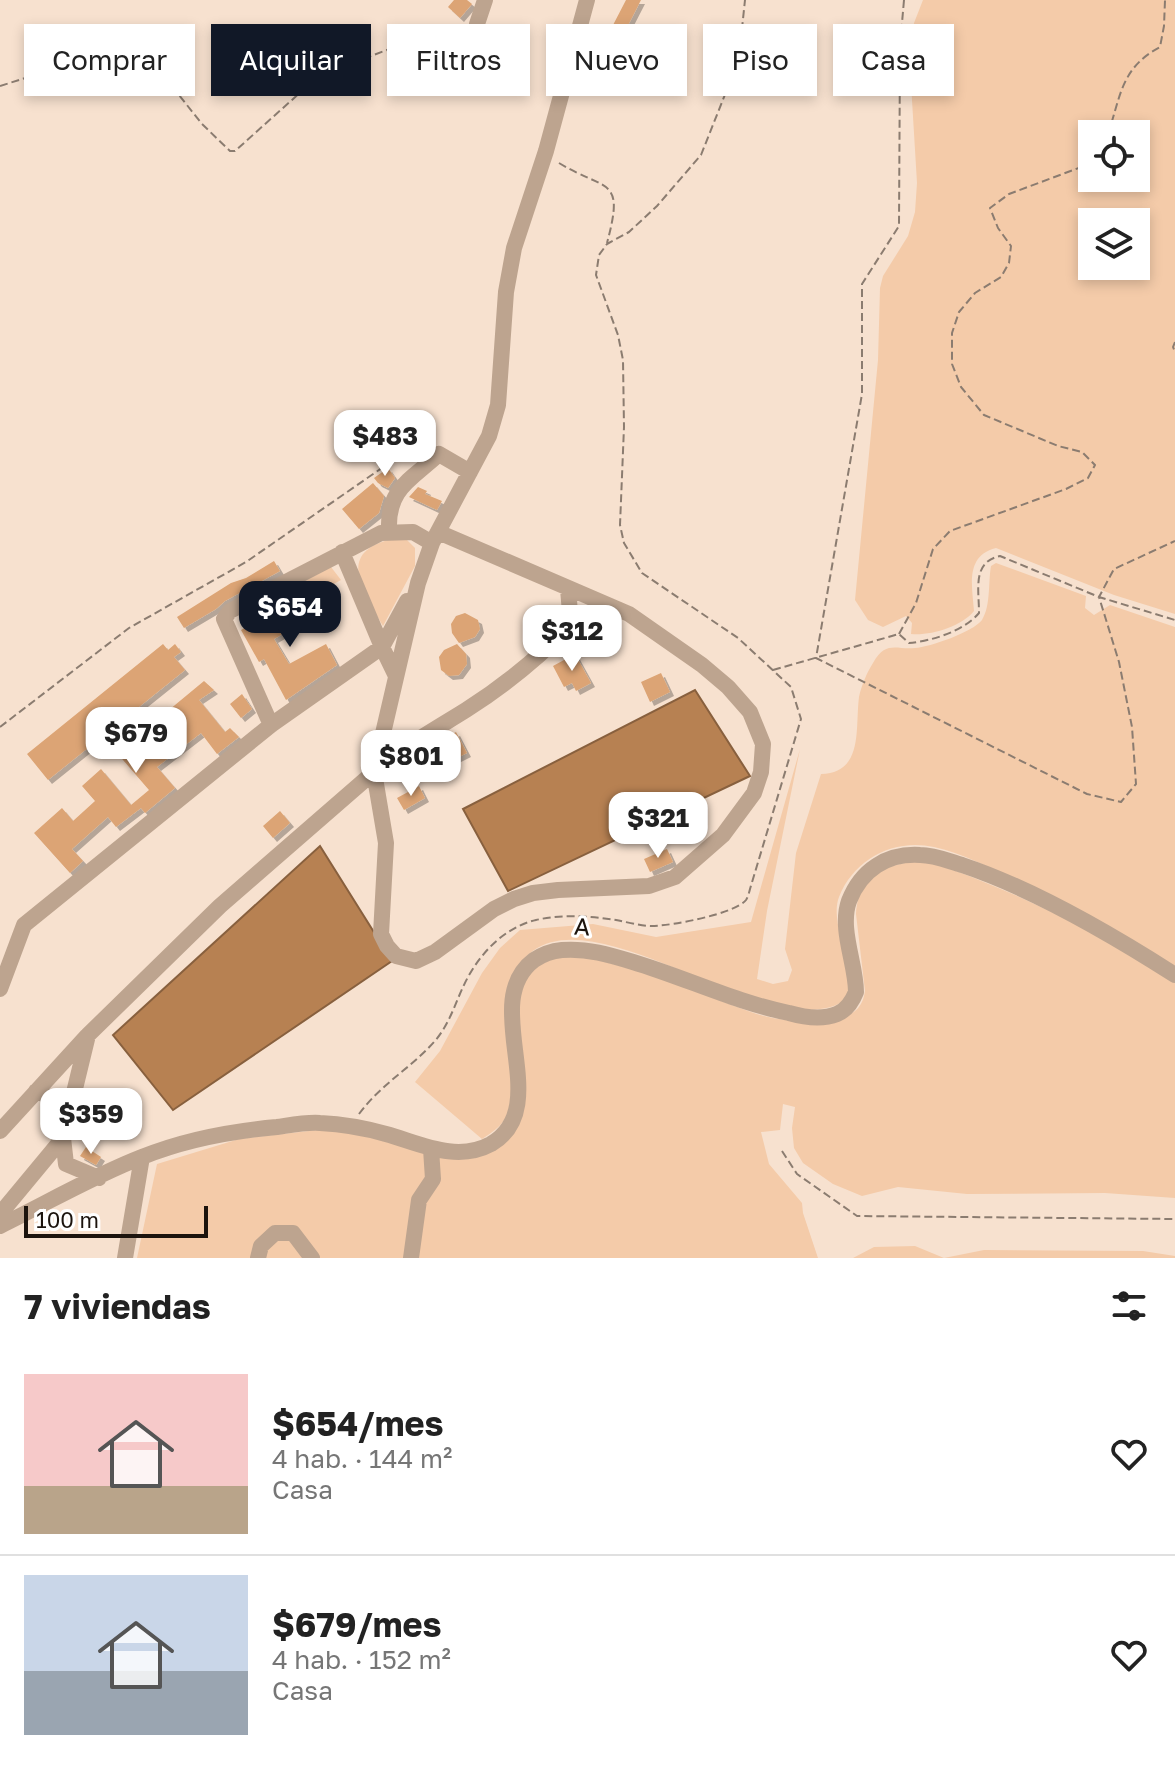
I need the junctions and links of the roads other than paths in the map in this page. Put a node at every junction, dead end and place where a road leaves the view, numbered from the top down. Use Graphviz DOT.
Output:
graph roads {
  1 [pos="485,0"];
  2 [pos="587,0"];
  3 [pos="477,24"];
  4 [pos="470,472"];
  5 [pos="389,531"];
  6 [pos="435,537"];
  7 [pos="342,552"];
  8 [pos="418,583"];
  9 [pos="568,589"];
  10 [pos="607,606"];
  11 [pos="571,624"];
  12 [pos="382,647"];
  13 [pos="396,676"];
  14 [pos="271,725"];
  15 [pos="374,772"];
  16 [pos="1175,975"];
  17 [pos="0,989"];
  18 [pos="88,1035"];
  19 [pos="36,1091"];
  20 [pos="71,1105"];
  21 [pos="6,1112"];
  22 [pos="0,1131"];
  23 [pos="63,1138"];
  24 [pos="431,1149"];
  25 [pos="142,1157"];
  26 [pos="99,1178"];
  27 [pos="0,1214"];
  28 [pos="0,1226"];
  29 [pos="125,1258"];
  30 [pos="258,1258"];
  31 [pos="312,1258"];
  32 [pos="411,1258"];
  1 -- 3 [label="street"];
  2 -- 4 [label="street"];
  4 -- 5 [label="street"];
  4 -- 6 [label="street"];
  5 -- 6 [label="street"];
  5 -- 7 [label="street"];
  6 -- 8 [label="street"];
  6 -- 9 [label="street"];
  7 -- 12 [label="street"];
  7 -- 14 [label="street"];
  8 -- 12 [label="street"];
  8 -- 13 [label="street"];
  9 -- 10 [label="street"];
  9 -- 11 [label="street"];
  10 -- 11 [label="street"];
  10 -- 15 [label="street"];
  11 -- 15 [label="street"];
  12 -- 13 [label="street"];
  12 -- 14 [label="street"];
  13 -- 15 [label="street"];
  14 -- 17 [label="street"];
  15 -- 18 [label="street"];
  16 -- 24 [label="street, A"];
  18 -- 19 [label="street"];
  18 -- 20 [label="street"];
  19 -- 20 [label="street"];
  19 -- 21 [label="street"];
  20 -- 23 [label="street"];
  21 -- 22 [label="street"];
  23 -- 26 [label="street"];
  23 -- 27 [label="street"];
  24 -- 25 [label="street, A"];
  24 -- 32 [label="street"];
  25 -- 26 [label="street, A"];
  25 -- 29 [label="street"];
  26 -- 28 [label="street, A"];
  30 -- 31 [label="street"];
}
